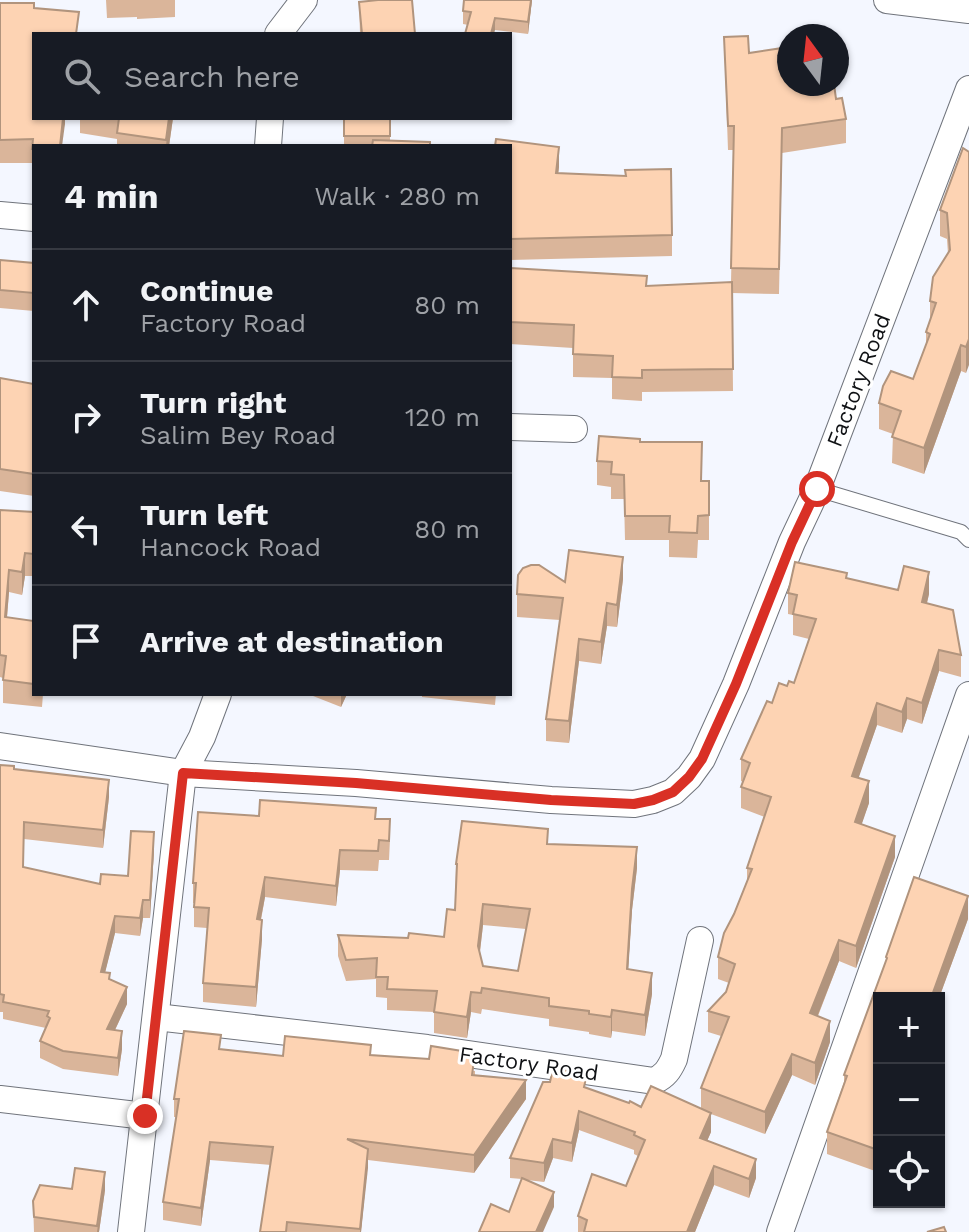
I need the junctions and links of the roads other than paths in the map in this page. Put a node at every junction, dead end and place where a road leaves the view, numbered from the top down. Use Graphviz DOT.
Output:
graph roads {
  1 [pos="281,0"];
  2 [pos="304,0"];
  3 [pos="887,0"];
  4 [pos="969,10"];
  5 [pos="276,32"];
  6 [pos="278,32"];
  7 [pos="969,89"];
  8 [pos="270,120"];
  9 [pos="268,144"];
  10 [pos="0,215"];
  11 [pos="32,218"];
  12 [pos="512,427"];
  13 [pos="574,429"];
  14 [pos="817,489"];
  15 [pos="969,540"];
  16 [pos="969,695"];
  17 [pos="217,696"];
  18 [pos="0,746"];
  19 [pos="183,773"];
  20 [pos="700,940"];
  21 [pos="156,1017"];
  22 [pos="0,1099"];
  23 [pos="145,1116"];
  24 [pos="131,1232"];
  25 [pos="780,1232"];
  1 -- 5 [label="street"];
  2 -- 6 [label="street"];
  3 -- 4 [label="street"];
  7 -- 14 [label="street, Factory Road"];
  8 -- 9 [label="street"];
  10 -- 11 [label="street"];
  12 -- 13 [label="street"];
  14 -- 15 [label="lane"];
  14 -- 19 [label="street, Factory Road"];
  16 -- 25 [label="street"];
  17 -- 19 [label="street"];
  18 -- 19 [label="street"];
  19 -- 21 [label="street"];
  20 -- 21 [label="street, Factory Road"];
  21 -- 23 [label="street"];
  22 -- 23 [label="street"];
  23 -- 24 [label="street"];
}
